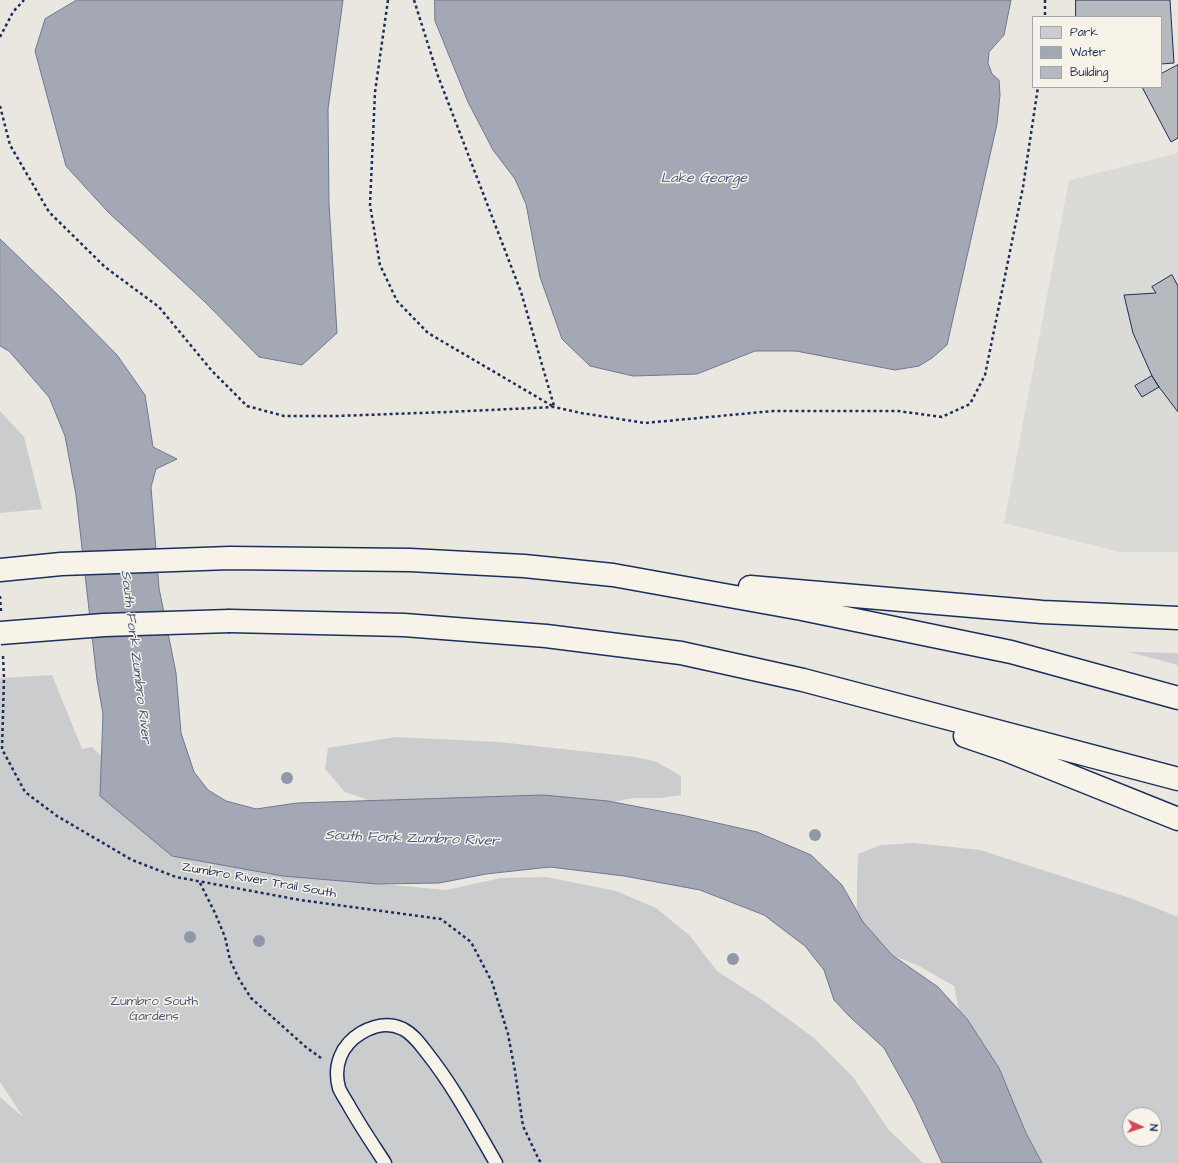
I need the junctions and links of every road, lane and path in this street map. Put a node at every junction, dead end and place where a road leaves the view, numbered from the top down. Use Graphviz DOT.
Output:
graph roads {
  1 [pos="24,0"];
  2 [pos="388,0"];
  3 [pos="414,0"];
  4 [pos="1045,0"];
  5 [pos="1045,16"];
  6 [pos="0,37"];
  7 [pos="1038,88"];
  8 [pos="0,106"];
  9 [pos="554,407"];
  10 [pos="0,570"];
  11 [pos="613,575"];
  12 [pos="0,596"];
  13 [pos="1,611"];
  14 [pos="1178,618"];
  15 [pos="0,633"];
  16 [pos="3,656"];
  17 [pos="803,680"];
  18 [pos="1178,698"];
  19 [pos="1178,778"];
  20 [pos="1178,818"];
  21 [pos="200,882"];
  22 [pos="336,1069"];
  23 [pos="385,1163"];
  24 [pos="496,1163"];
  25 [pos="542,1163"];
  1 -- 6 [label="path"];
  2 -- 9 [label="path"];
  3 -- 9 [label="path"];
  4 -- 5 [label="path"];
  7 -- 9 [label="path"];
  8 -- 9 [label="path"];
  10 -- 11 [label="highway"];
  11 -- 14 [label="highway"];
  11 -- 18 [label="highway"];
  12 -- 13 [label="path"];
  15 -- 17 [label="highway, bridge"];
  16 -- 21 [label="path, Zumbro River Trail South"];
  17 -- 19 [label="highway"];
  17 -- 20 [label="highway"];
  21 -- 22 [label="path"];
  21 -- 25 [label="path, Zumbro River Trail South"];
  22 -- 23 [label="lane"];
  22 -- 24 [label="lane"];
}
